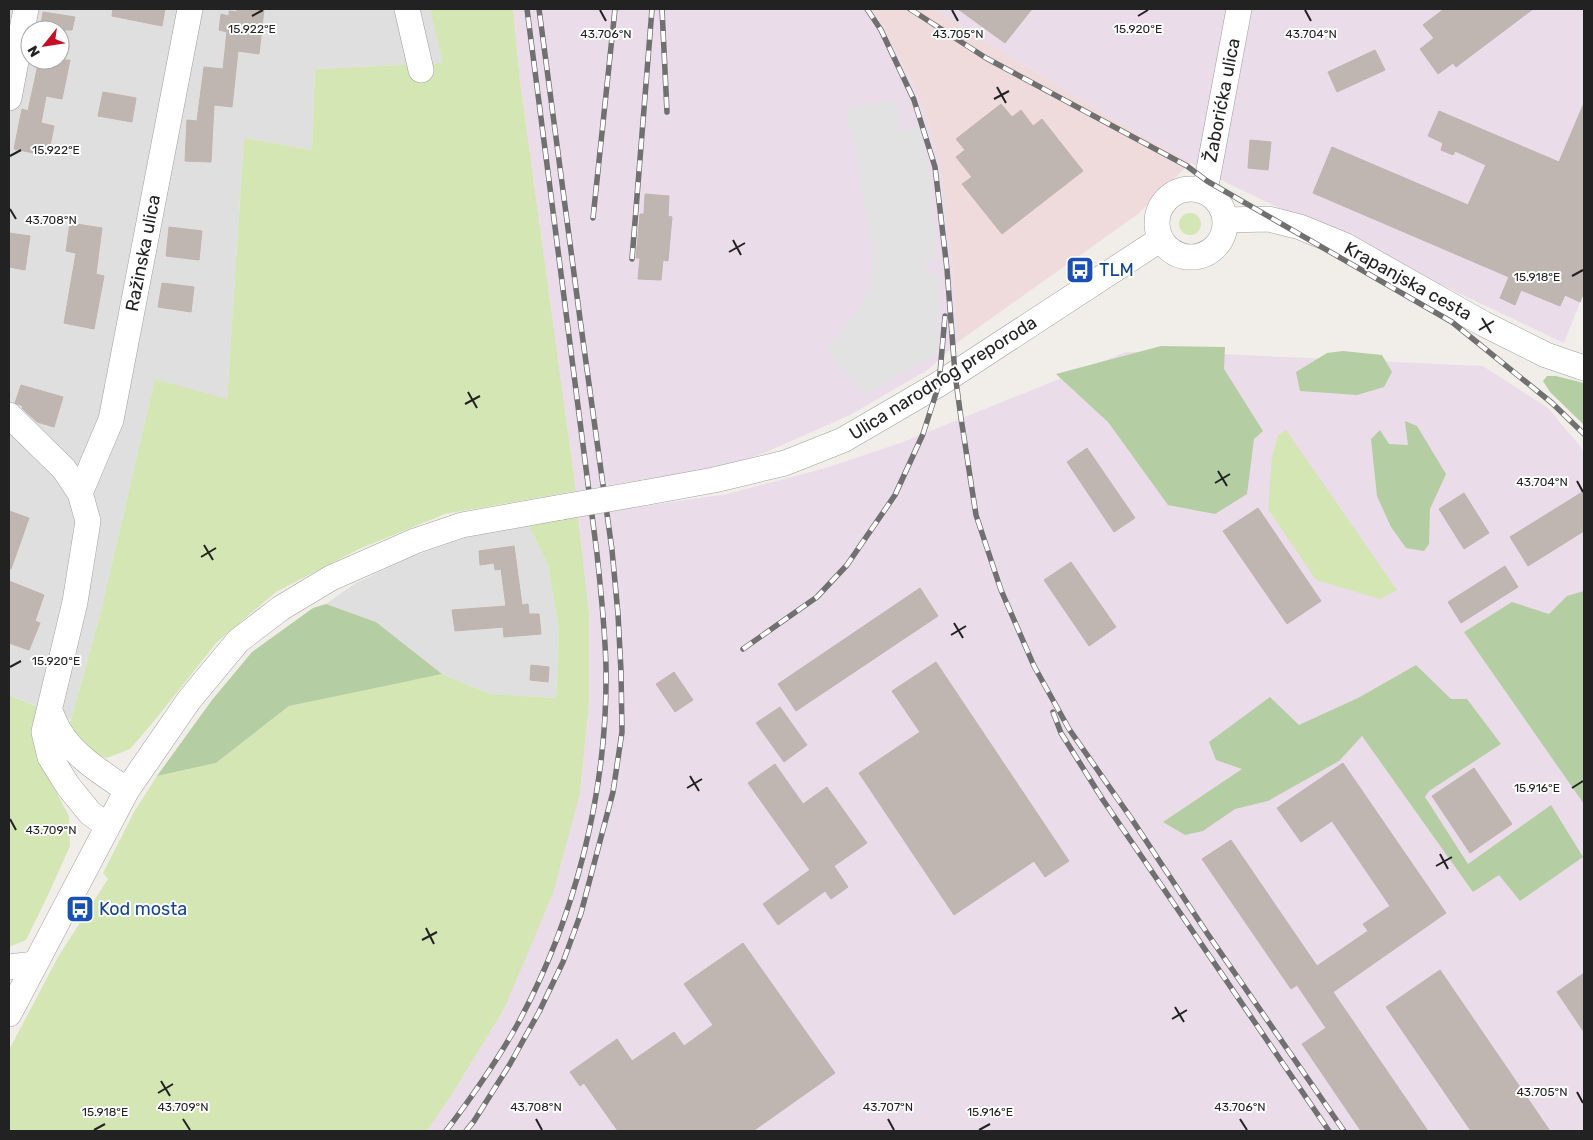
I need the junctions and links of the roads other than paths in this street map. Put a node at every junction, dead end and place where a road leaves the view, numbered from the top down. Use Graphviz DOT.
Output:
graph roads {
  1 [pos="26,9"];
  2 [pos="190,9"];
  3 [pos="406,9"];
  4 [pos="1239,9"];
  5 [pos="420,70"];
  6 [pos="9,98"];
  7 [pos="1204,191"];
  8 [pos="1225,220"];
  9 [pos="1161,239"];
  10 [pos="1584,368"];
  11 [pos="9,415"];
  12 [pos="80,493"];
  13 [pos="50,711"];
  14 [pos="128,790"];
  15 [pos="108,826"];
  16 [pos="34,964"];
  17 [pos="9,967"];
  18 [pos="9,1014"];
  1 -- 6 [label="street"];
  2 -- 12 [label="street, Ražinska ulica"];
  3 -- 5 [label="street"];
  4 -- 7 [label="street, Žaborićka ulica"];
  7 -- 8 [label="street"];
  7 -- 9 [label="street"];
  8 -- 9 [label="street"];
  8 -- 10 [label="street, Krapanjska cesta"];
  9 -- 14 [label="street, Ulica narodnog preporoda, bridge"];
  11 -- 12 [label="street"];
  12 -- 13 [label="street"];
  13 -- 14 [label="street"];
  13 -- 15 [label="street"];
  14 -- 15 [label="street, Ulica narodnog preporoda"];
  15 -- 16 [label="street, Ulica narodnog preporoda"];
  16 -- 17 [label="street"];
  16 -- 18 [label="street, Ulica narodnog preporoda"];
}
